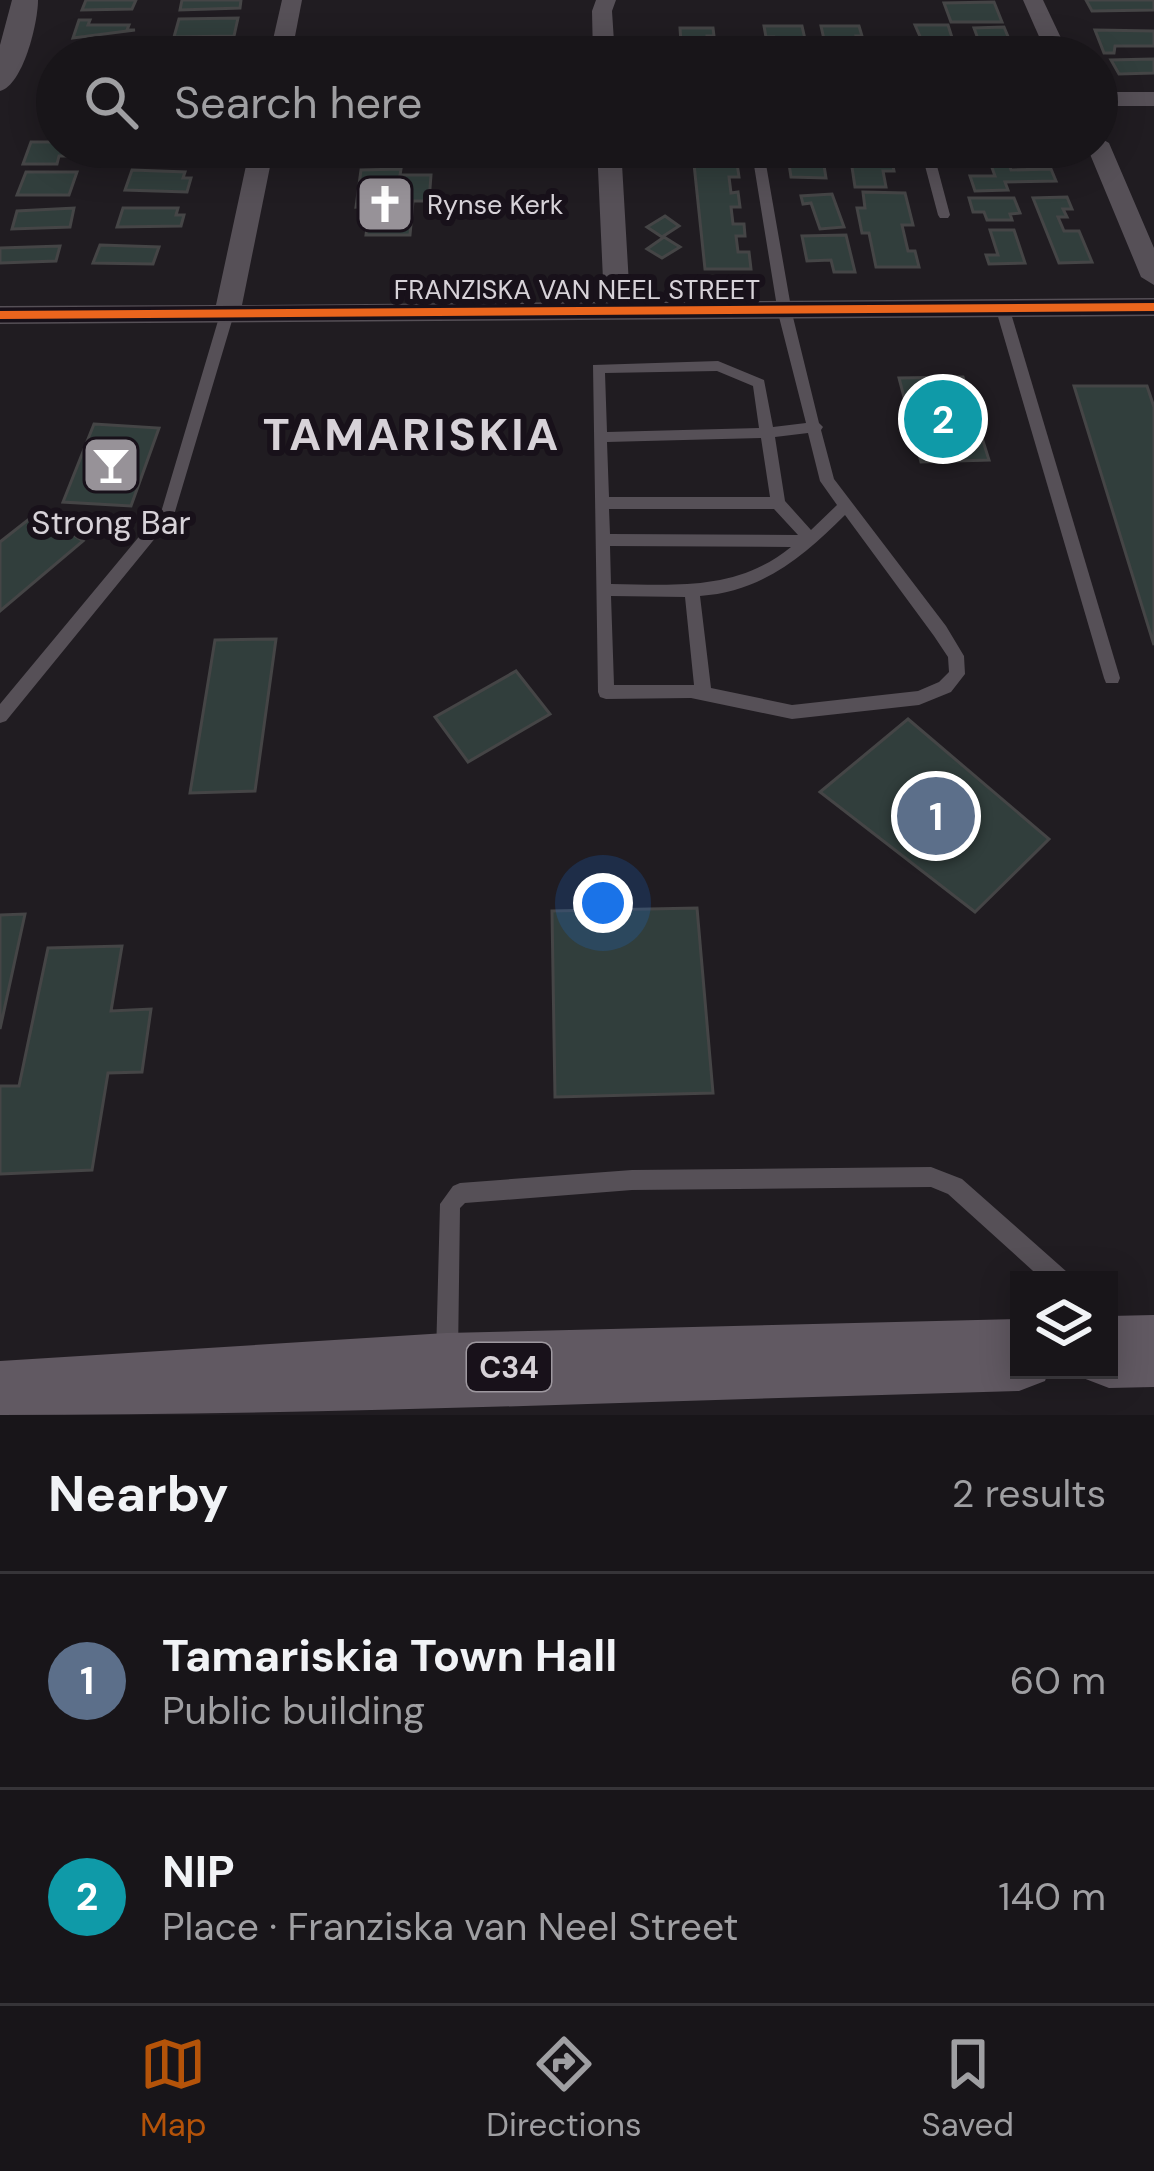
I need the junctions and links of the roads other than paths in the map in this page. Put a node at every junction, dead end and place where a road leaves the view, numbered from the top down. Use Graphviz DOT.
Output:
graph roads {
  1 [pos="4,0"];
  2 [pos="25,0"];
  3 [pos="292,0"];
  4 [pos="606,0"];
  5 [pos="1033,0"];
  6 [pos="0,27"];
  7 [pos="284,36"];
  8 [pos="603,36"];
  9 [pos="1049,36"];
  10 [pos="0,83"];
  11 [pos="1118,99"];
  12 [pos="1154,99"];
  13 [pos="257,168"];
  14 [pos="610,168"];
  15 [pos="761,168"];
  16 [pos="932,168"];
  17 [pos="1108,168"];
  18 [pos="944,215"];
  19 [pos="1154,278"];
  20 [pos="1154,308"];
  21 [pos="1003,310"];
  22 [pos="618,313"];
  23 [pos="785,313"];
  24 [pos="3,314"];
  25 [pos="226,314"];
  26 [pos="815,427"];
  27 [pos="766,433"];
  28 [pos="600,437"];
  29 [pos="602,503"];
  30 [pos="778,503"];
  31 [pos="846,505"];
  32 [pos="602,540"];
  33 [pos="812,541"];
  34 [pos="604,590"];
  35 [pos="692,591"];
  36 [pos="1112,678"];
  37 [pos="703,693"];
  38 [pos="0,716"];
  39 [pos="1049,1271"];
  40 [pos="1010,1354"];
  41 [pos="446,1369"];
  42 [pos="0,1398"];
  1 -- 6 [label="street"];
  2 -- 10 [label="street"];
  3 -- 7 [label="street"];
  4 -- 8 [label="street"];
  5 -- 9 [label="street"];
  11 -- 12 [label="street"];
  13 -- 25 [label="street"];
  14 -- 22 [label="street"];
  15 -- 23 [label="lane"];
  16 -- 18 [label="lane"];
  17 -- 19 [label="street"];
  20 -- 21 [label="street, FRANZISKA VAN NEEL STREET"];
  21 -- 23 [label="street, FRANZISKA VAN NEEL STREET"];
  21 -- 36 [label="lane"];
  22 -- 23 [label="street, FRANZISKA VAN NEEL STREET"];
  22 -- 25 [label="street, FRANZISKA VAN NEEL STREET"];
  23 -- 26 [label="lane"];
  24 -- 25 [label="street, FRANZISKA VAN NEEL STREET"];
  25 -- 38 [label="lane"];
  26 -- 27 [label="lane"];
  26 -- 31 [label="lane"];
  27 -- 28 [label="lane"];
  27 -- 28 [label="lane"];
  27 -- 30 [label="lane"];
  28 -- 29 [label="lane"];
  29 -- 30 [label="lane"];
  29 -- 32 [label="lane"];
  30 -- 33 [label="lane"];
  31 -- 33 [label="lane"];
  31 -- 37 [label="lane"];
  32 -- 33 [label="lane"];
  32 -- 34 [label="lane"];
  33 -- 35 [label="lane"];
  34 -- 35 [label="lane"];
  34 -- 37 [label="lane"];
  35 -- 37 [label="lane"];
  39 -- 41 [label="lane"];
  40 -- 41 [label="main road, C34"];
  41 -- 42 [label="main road, C34"];
}
